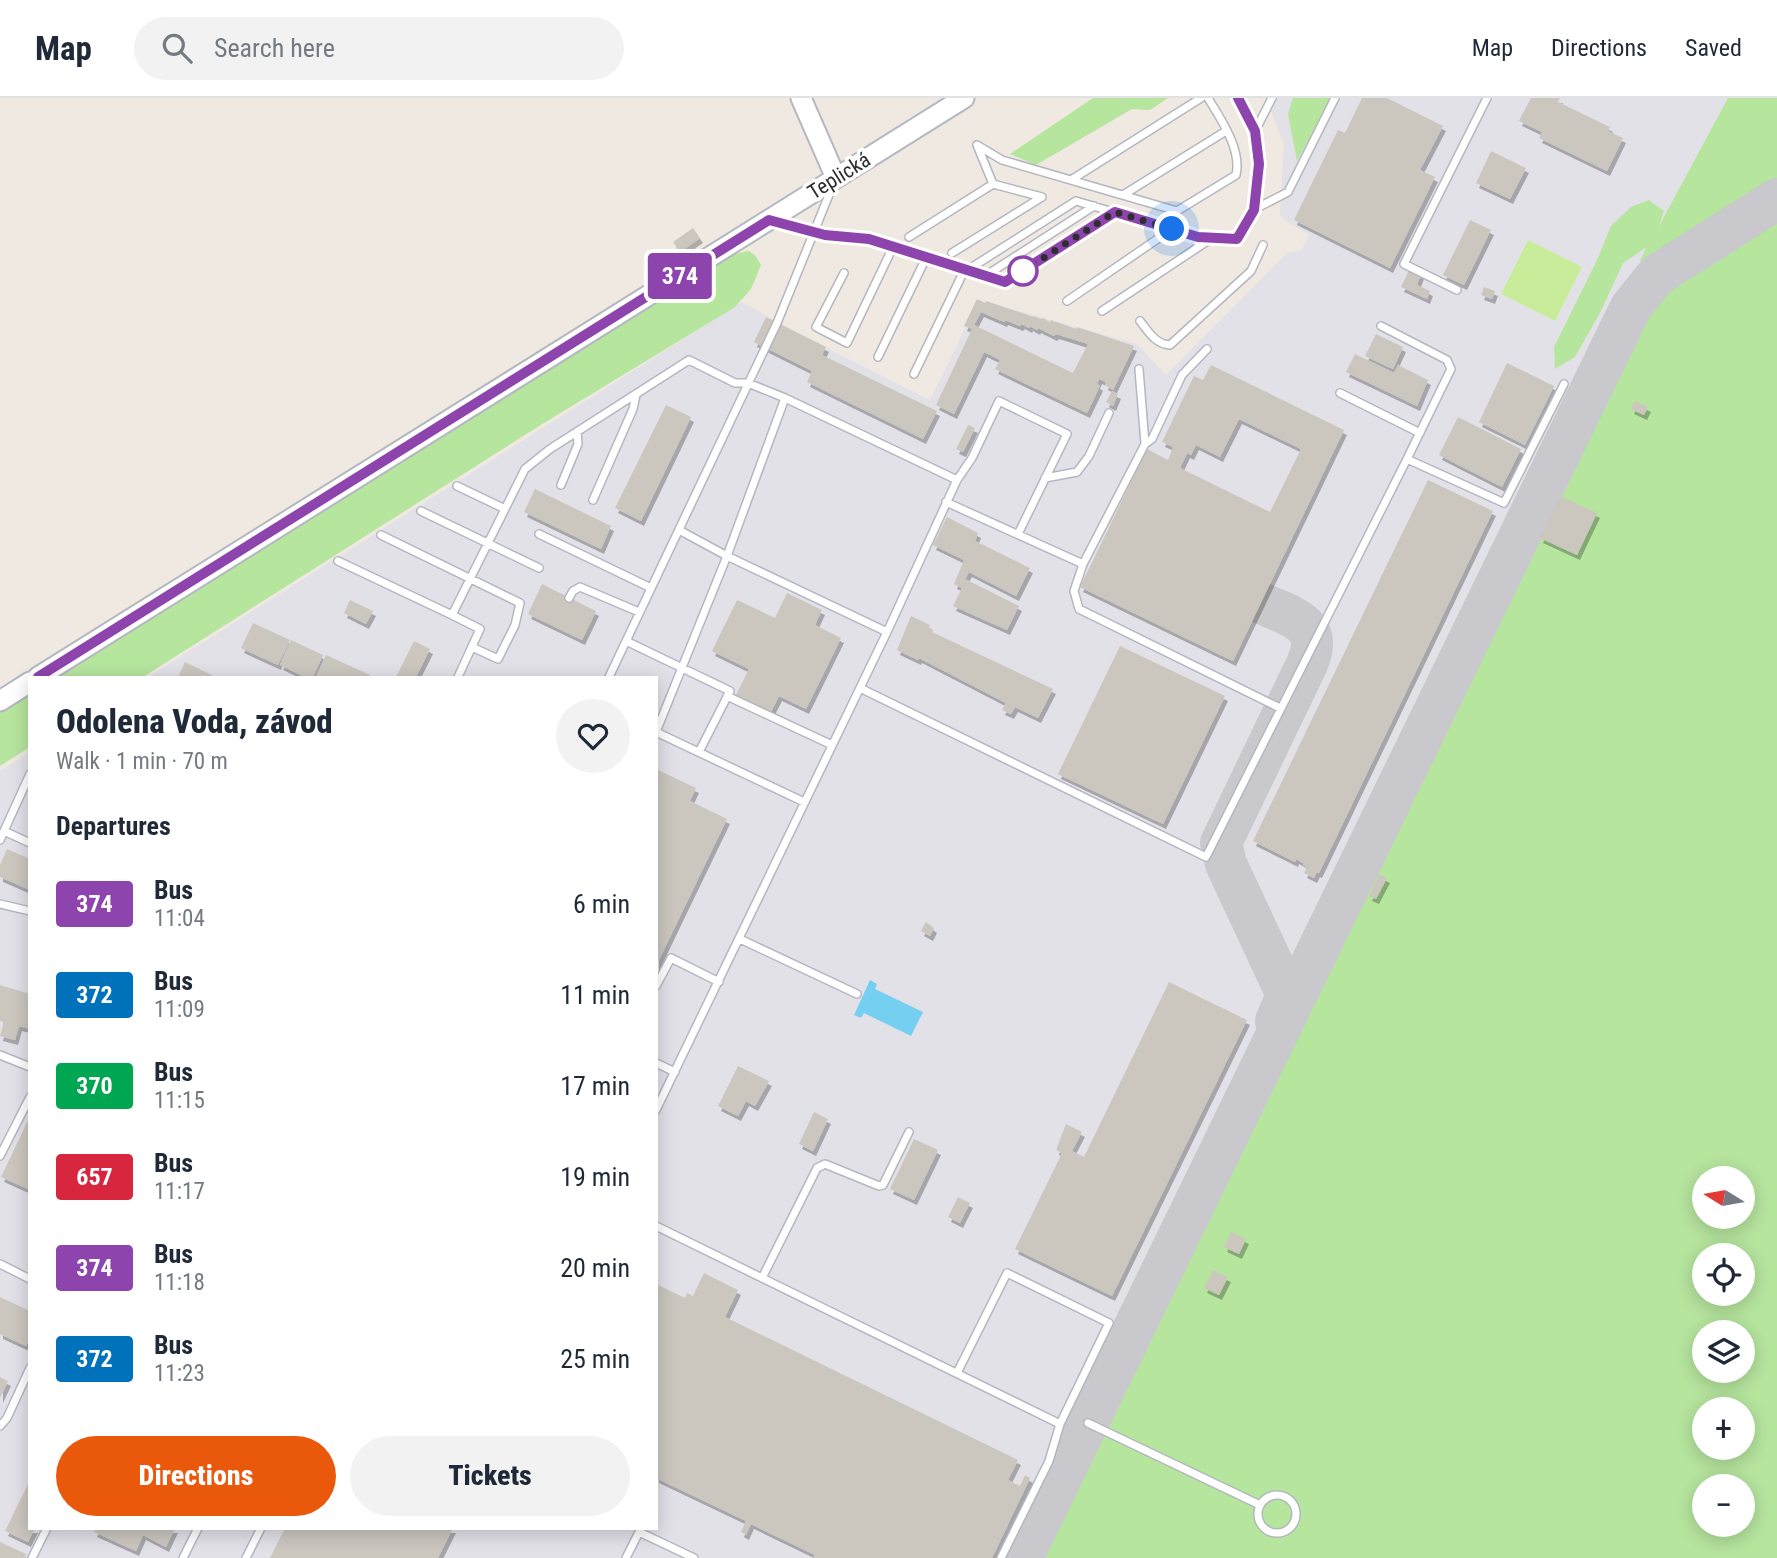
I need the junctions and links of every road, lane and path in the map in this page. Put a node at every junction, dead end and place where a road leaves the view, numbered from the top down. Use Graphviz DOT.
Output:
graph roads {
  1 [pos="801,98"];
  2 [pos="964,98"];
  3 [pos="1201,98"];
  4 [pos="1208,98"];
  5 [pos="1238,98"];
  6 [pos="1272,98"];
  7 [pos="1335,98"];
  8 [pos="1487,98"];
  9 [pos="1226,131"];
  10 [pos="1255,131"];
  11 [pos="836,178"];
  12 [pos="1071,180"];
  13 [pos="993,184"];
  14 [pos="1123,195"];
  15 [pos="1094,206"];
  16 [pos="1254,210"];
  17 [pos="1115,212"];
  18 [pos="769,220"];
  19 [pos="1172,229"];
  20 [pos="813,232"];
  21 [pos="909,237"];
  22 [pos="1212,238"];
  23 [pos="1263,246"];
  24 [pos="893,247"];
  25 [pos="952,253"];
  26 [pos="926,258"];
  27 [pos="965,271"];
  28 [pos="844,273"];
  29 [pos="985,276"];
  30 [pos="1457,290"];
  31 [pos="1066,301"];
  32 [pos="1102,311"];
  33 [pos="1140,321"];
  34 [pos="1381,326"];
  35 [pos="1207,349"];
  36 [pos="878,357"];
  37 [pos="1139,369"];
  38 [pos="914,374"];
  39 [pos="748,383"];
  40 [pos="1564,384"];
  41 [pos="1340,393"];
  42 [pos="636,395"];
  43 [pos="785,398"];
  44 [pos="1109,414"];
  45 [pos="577,432"];
  46 [pos="1420,433"];
  47 [pos="1145,444"];
  48 [pos="1407,459"];
  49 [pos="1045,478"];
  50 [pos="957,480"];
  51 [pos="561,485"];
  52 [pos="457,486"];
  53 [pos="593,500"];
  54 [pos="946,502"];
  55 [pos="505,509"];
  56 [pos="421,511"];
  57 [pos="679,530"];
  58 [pos="538,534"];
  59 [pos="1017,534"];
  60 [pos="381,535"];
  61 [pos="488,543"];
  62 [pos="727,556"];
  63 [pos="338,561"];
  64 [pos="1083,564"];
  65 [pos="539,569"];
  66 [pos="470,578"];
  67 [pos="651,587"];
  68 [pos="569,598"];
  69 [pos="639,612"];
  70 [pos="452,615"];
  71 [pos="887,632"];
  72 [pos="626,641"];
  73 [pos="472,647"];
  74 [pos="682,667"];
  75 [pos="40,676"];
  76 [pos="458,676"];
  77 [pos="609,676"];
  78 [pos="28,683"];
  79 [pos="860,688"];
  80 [pos="727,696"];
  81 [pos="0,701"];
  82 [pos="1280,709"];
  83 [pos="658,727"];
  84 [pos="658,733"];
  85 [pos="832,745"];
  86 [pos="699,752"];
  87 [pos="28,778"];
  88 [pos="804,802"];
  89 [pos="4,831"];
  90 [pos="0,840"];
  91 [pos="28,842"];
  92 [pos="0,904"];
  93 [pos="28,911"];
  94 [pos="740,939"];
  95 [pos="658,982"];
  96 [pos="719,982"];
  97 [pos="857,994"];
  98 [pos="0,1055"];
  99 [pos="658,1064"];
  100 [pos="28,1066"];
  101 [pos="675,1072"];
  102 [pos="28,1101"];
  103 [pos="658,1107"];
  104 [pos="909,1132"];
  105 [pos="0,1156"];
  106 [pos="658,1228"];
  107 [pos="0,1264"];
  108 [pos="28,1278"];
  109 [pos="762,1278"];
  110 [pos="28,1372"];
  111 [pos="957,1373"];
  112 [pos="1088,1423"];
  113 [pos="1060,1424"];
  114 [pos="0,1426"];
  115 [pos="1260,1506"];
  116 [pos="46,1530"];
  117 [pos="197,1530"];
  118 [pos="260,1530"];
  119 [pos="634,1530"];
  120 [pos="639,1532"];
  121 [pos="32,1558"];
  122 [pos="183,1558"];
  123 [pos="246,1558"];
  124 [pos="626,1558"];
  125 [pos="694,1558"];
  126 [pos="1001,1558"];
  1 -- 11 [label="main road"];
  2 -- 11 [label="main road, Teplická"];
  3 -- 12 [label="lane"];
  4 -- 9 [label="lane"];
  5 -- 10 [label="lane"];
  6 -- 10 [label="lane"];
  7 -- 16 [label="lane"];
  8 -- 30 [label="lane"];
  9 -- 14 [label="lane"];
  9 -- 14 [label="lane"];
  10 -- 16 [label="lane"];
  11 -- 18 [label="main road, Teplická"];
  11 -- 20 [label="lane"];
  12 -- 13 [label="lane"];
  12 -- 14 [label="lane"];
  13 -- 21 [label="lane"];
  13 -- 25 [label="lane"];
  15 -- 17 [label="lane"];
  15 -- 27 [label="lane"];
  15 -- 29 [label="lane"];
  16 -- 22 [label="lane"];
  17 -- 19 [label="lane"];
  17 -- 29 [label="lane"];
  18 -- 20 [label="lane"];
  18 -- 75 [label="main road, Teplická"];
  19 -- 22 [label="lane"];
  19 -- 31 [label="lane"];
  20 -- 24 [label="lane"];
  20 -- 39 [label="lane"];
  22 -- 32 [label="lane"];
  23 -- 33 [label="lane"];
  24 -- 26 [label="lane"];
  24 -- 28 [label="lane"];
  26 -- 27 [label="lane"];
  26 -- 36 [label="lane"];
  27 -- 29 [label="lane"];
  27 -- 38 [label="lane"];
  34 -- 46 [label="lane"];
  35 -- 47 [label="lane"];
  37 -- 47 [label="lane"];
  39 -- 42 [label="lane"];
  39 -- 43 [label="lane"];
  39 -- 57 [label="lane"];
  40 -- 48 [label="lane"];
  41 -- 46 [label="lane"];
  42 -- 45 [label="lane"];
  42 -- 53 [label="lane"];
  43 -- 50 [label="lane"];
  43 -- 62 [label="lane"];
  44 -- 49 [label="lane"];
  45 -- 51 [label="lane"];
  45 -- 55 [label="lane"];
  46 -- 48 [label="lane"];
  47 -- 64 [label="lane"];
  48 -- 82 [label="lane"];
  49 -- 50 [label="lane"];
  49 -- 59 [label="lane"];
  50 -- 54 [label="lane"];
  52 -- 55 [label="lane"];
  54 -- 59 [label="lane"];
  54 -- 71 [label="lane"];
  55 -- 61 [label="lane"];
  56 -- 61 [label="lane"];
  57 -- 62 [label="lane"];
  57 -- 67 [label="lane"];
  58 -- 67 [label="lane"];
  59 -- 64 [label="lane"];
  60 -- 66 [label="lane"];
  61 -- 65 [label="lane"];
  61 -- 66 [label="lane"];
  62 -- 71 [label="lane"];
  62 -- 74 [label="lane"];
  63 -- 70 [label="lane"];
  64 -- 82 [label="lane"];
  66 -- 70 [label="lane"];
  66 -- 73 [label="lane"];
  67 -- 69 [label="lane"];
  68 -- 69 [label="lane"];
  69 -- 72 [label="lane"];
  70 -- 73 [label="lane"];
  71 -- 79 [label="lane"];
  72 -- 74 [label="lane"];
  72 -- 77 [label="lane"];
  73 -- 76 [label="lane"];
  74 -- 80 [label="lane"];
  74 -- 83 [label="lane"];
  78 -- 81 [label="main road"];
  79 -- 82 [label="lane"];
  79 -- 85 [label="lane"];
  80 -- 85 [label="lane"];
  80 -- 86 [label="lane"];
  84 -- 86 [label="lane"];
  85 -- 88 [label="lane"];
  86 -- 88 [label="lane"];
  87 -- 89 [label="lane"];
  88 -- 94 [label="lane"];
  89 -- 90 [label="lane"];
  89 -- 91 [label="lane"];
  92 -- 93 [label="lane"];
  94 -- 96 [label="lane"];
  94 -- 97 [label="lane"];
  95 -- 96 [label="lane"];
  96 -- 101 [label="lane"];
  98 -- 100 [label="lane"];
  99 -- 101 [label="lane"];
  101 -- 103 [label="lane"];
  102 -- 105 [label="lane"];
  104 -- 109 [label="lane"];
  106 -- 109 [label="lane"];
  107 -- 108 [label="lane"];
  109 -- 111 [label="lane"];
  110 -- 114 [label="lane"];
  111 -- 113 [label="lane"];
  111 -- 113 [label="lane"];
  112 -- 115 [label="lane"];
  113 -- 126 [label="lane"];
  115 -- 115 [label="lane"];
  116 -- 121 [label="lane"];
  117 -- 122 [label="lane"];
  118 -- 123 [label="lane"];
  119 -- 120 [label="lane"];
  120 -- 124 [label="lane"];
  120 -- 125 [label="lane"];
}
